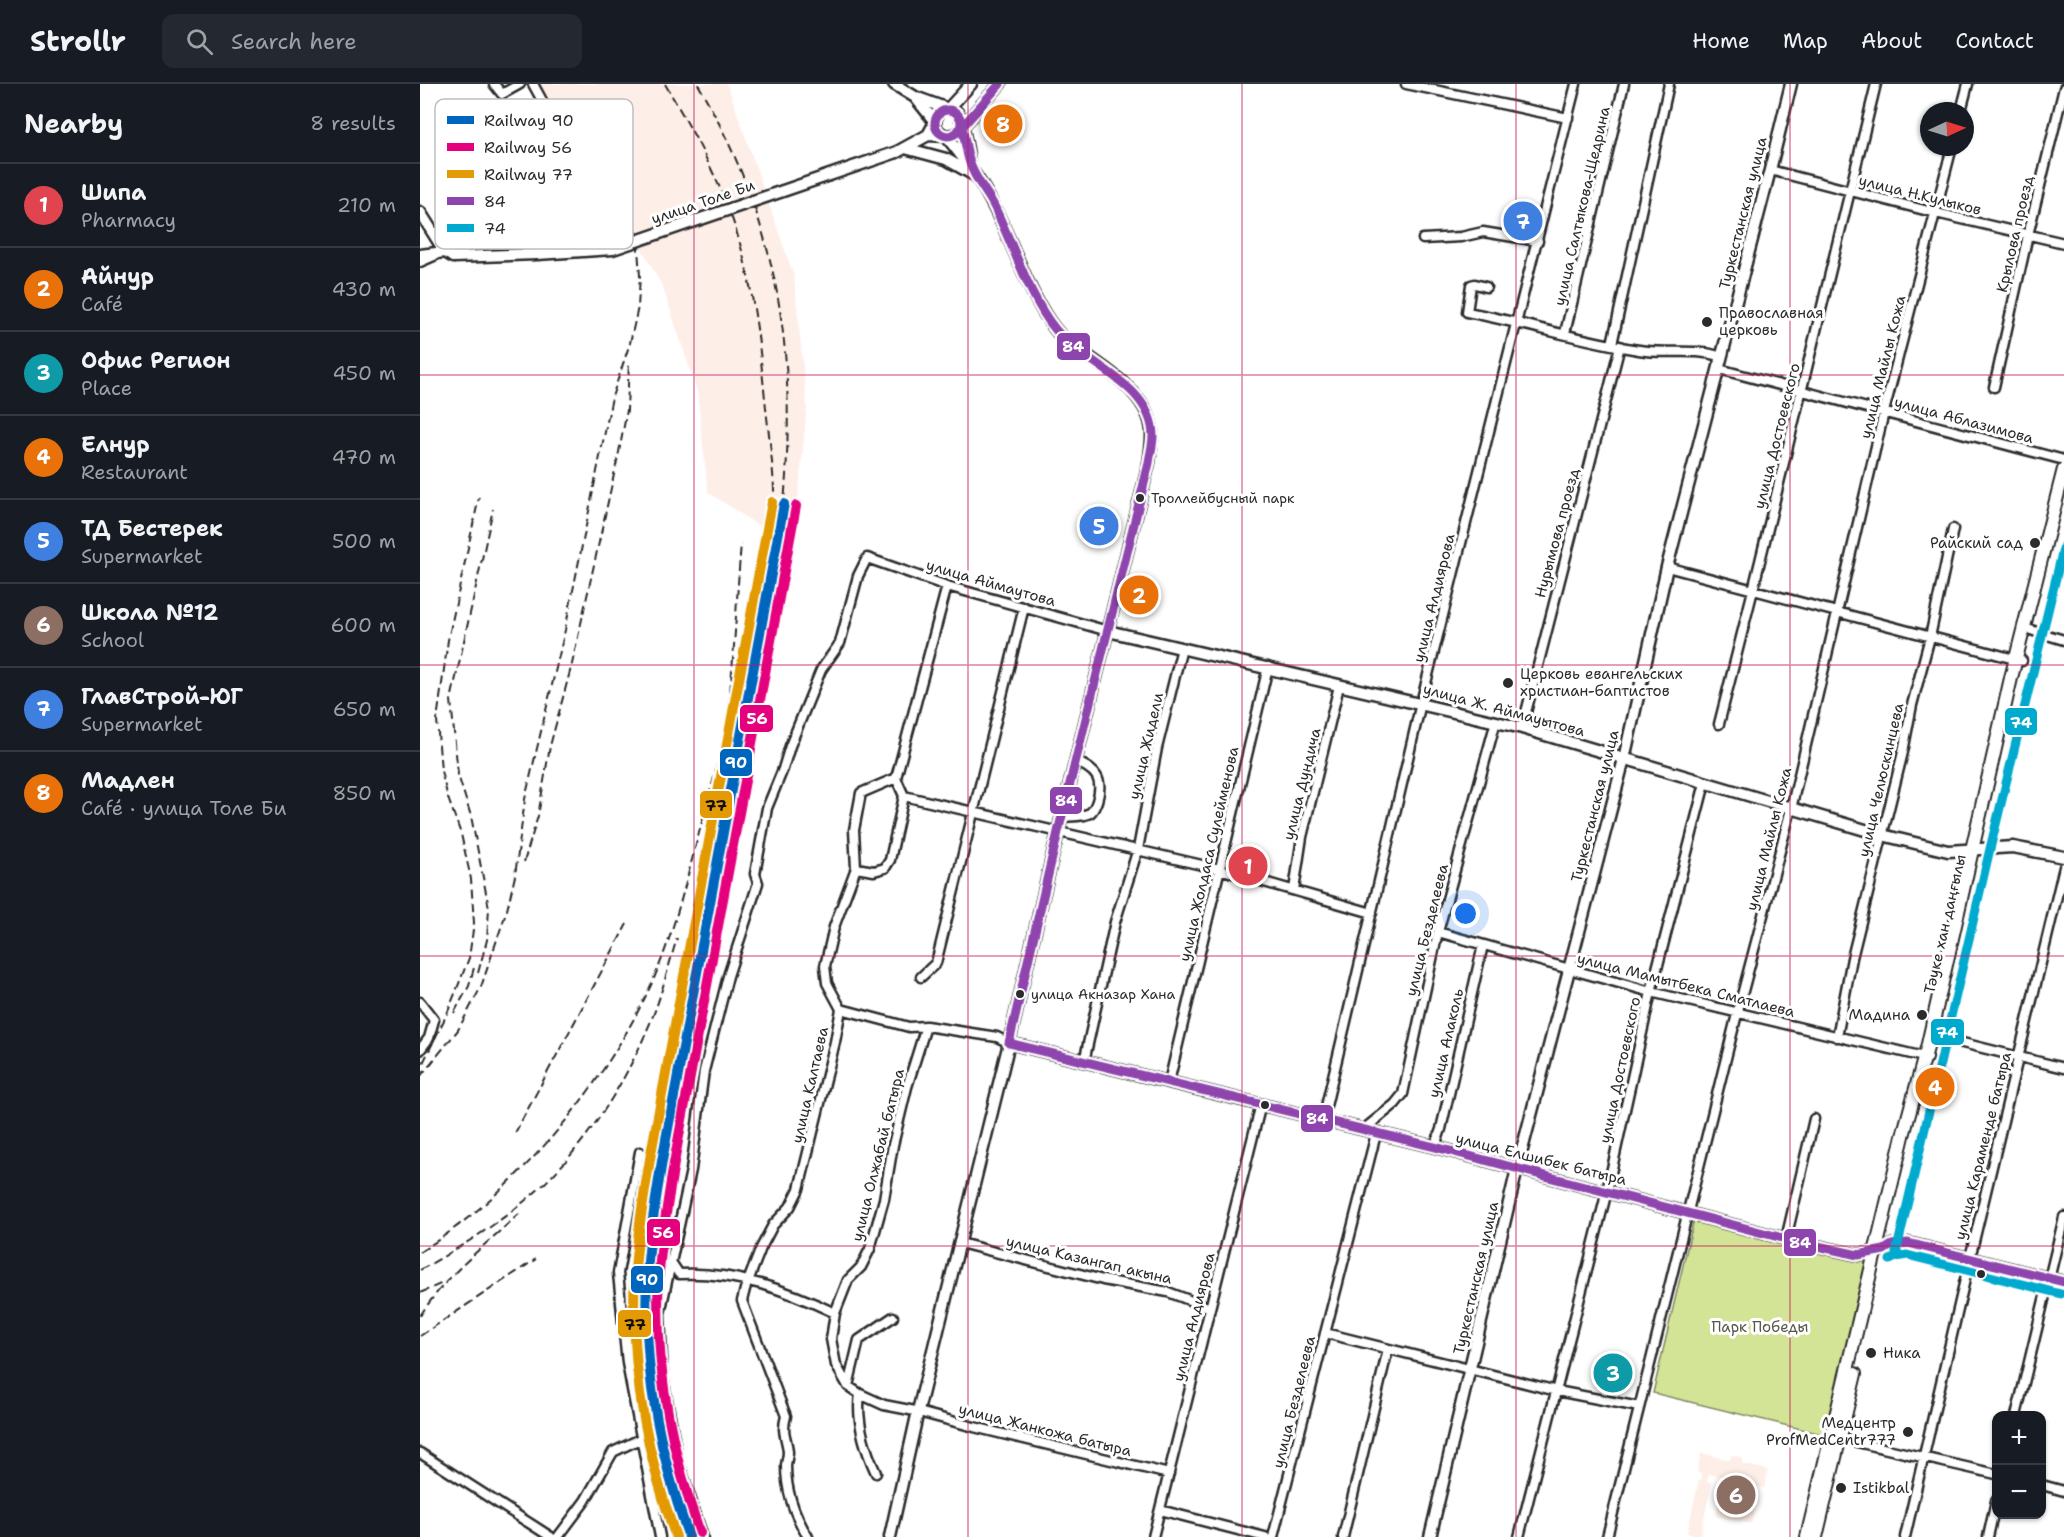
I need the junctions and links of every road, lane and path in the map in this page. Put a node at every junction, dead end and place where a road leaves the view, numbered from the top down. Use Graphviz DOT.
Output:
graph roads {
  1 [pos="494,84"];
  2 [pos="520,84"];
  3 [pos="533,84"];
  4 [pos="894,84"];
  5 [pos="971,84"];
  6 [pos="1000,84"];
  7 [pos="1406,84"];
  8 [pos="1576,84"];
  9 [pos="1624,84"];
  10 [pos="1669,84"];
  11 [pos="1791,84"];
  12 [pos="1876,84"];
  13 [pos="1968,84"];
  14 [pos="2064,88"];
  15 [pos="915,97"];
  16 [pos="541,99"];
  17 [pos="1963,102"];
  18 [pos="948,109"];
  19 [pos="1568,118"];
  20 [pos="935,122"];
  21 [pos="961,126"];
  22 [pos="928,135"];
  23 [pos="946,136"];
  24 [pos="901,150"];
  25 [pos="1950,156"];
  26 [pos="970,165"];
  27 [pos="1770,170"];
  28 [pos="976,177"];
  29 [pos="1850,191"];
  30 [pos="420,212"];
  31 [pos="1936,213"];
  32 [pos="433,233"];
  33 [pos="2028,235"];
  34 [pos="435,236"];
  35 [pos="1423,239"];
  36 [pos="633,242"];
  37 [pos="1538,242"];
  38 [pos="2064,243"];
  39 [pos="445,249"];
  40 [pos="613,249"];
  41 [pos="449,254"];
  42 [pos="420,255"];
  43 [pos="420,262"];
  44 [pos="1486,287"];
  45 [pos="1518,322"];
  46 [pos="1565,333"];
  47 [pos="1616,345"];
  48 [pos="1720,363"];
  49 [pos="1994,387"];
  50 [pos="1802,391"];
  51 [pos="1884,412"];
  52 [pos="2064,460"];
  53 [pos="2064,470"];
  54 [pos="2064,494"];
  55 [pos="1953,530"];
  56 [pos="1667,567"];
  57 [pos="947,586"];
  58 [pos="1753,590"];
  59 [pos="1024,607"];
  60 [pos="1837,612"];
  61 [pos="2027,629"];
  62 [pos="1108,631"];
  63 [pos="1930,637"];
  64 [pos="2064,640"];
  65 [pos="1182,648"];
  66 [pos="2019,658"];
  67 [pos="1268,668"];
  68 [pos="1339,686"];
  69 [pos="1421,703"];
  70 [pos="1496,721"];
  71 [pos="1719,724"];
  72 [pos="1522,728"];
  73 [pos="1624,759"];
  74 [pos="1075,761"];
  75 [pos="896,778"];
  76 [pos="1705,783"];
  77 [pos="904,796"];
  78 [pos="1791,809"];
  79 [pos="973,812"];
  80 [pos="1062,817"];
  81 [pos="1058,832"];
  82 [pos="1882,836"];
  83 [pos="1138,849"];
  84 [pos="1974,850"];
  85 [pos="2064,857"];
  86 [pos="2064,867"];
  87 [pos="856,868"];
  88 [pos="1219,868"];
  89 [pos="1294,890"];
  90 [pos="1372,913"];
  91 [pos="1438,932"];
  92 [pos="1483,945"];
  93 [pos="1568,969"];
  94 [pos="921,977"];
  95 [pos="1651,992"];
  96 [pos="420,1002"];
  97 [pos="841,1009"];
  98 [pos="1737,1014"];
  99 [pos="926,1026"];
  100 [pos="1837,1036"];
  101 [pos="1932,1036"];
  102 [pos="1009,1043"];
  103 [pos="420,1050"];
  104 [pos="1927,1057"];
  105 [pos="2019,1057"];
  106 [pos="1084,1062"];
  107 [pos="2064,1068"];
  108 [pos="1169,1082"];
  109 [pos="1261,1104"];
  110 [pos="1323,1119"];
  111 [pos="1814,1119"];
  112 [pos="1363,1130"];
  113 [pos="1376,1134"];
  114 [pos="1435,1147"];
  115 [pos="640,1152"];
  116 [pos="1517,1169"];
  117 [pos="1607,1191"];
  118 [pos="1689,1212"];
  119 [pos="2064,1217"];
  120 [pos="1786,1239"];
  121 [pos="960,1243"];
  122 [pos="1880,1251"];
  123 [pos="1970,1258"];
  124 [pos="671,1262"];
  125 [pos="2048,1278"];
  126 [pos="749,1281"];
  127 [pos="2064,1282"];
  128 [pos="1210,1308"];
  129 [pos="835,1313"];
  130 [pos="893,1317"];
  131 [pos="1325,1333"];
  132 [pos="1388,1349"];
  133 [pos="1470,1370"];
  134 [pos="848,1386"];
  135 [pos="1557,1391"];
  136 [pos="860,1394"];
  137 [pos="1640,1407"];
  138 [pos="917,1411"];
  139 [pos="2017,1411"];
  140 [pos="640,1438"];
  141 [pos="1836,1438"];
  142 [pos="420,1454"];
  143 [pos="1923,1457"];
  144 [pos="876,1473"];
  145 [pos="1992,1473"];
  146 [pos="1169,1474"];
  147 [pos="2046,1486"];
  148 [pos="2064,1491"];
  149 [pos="1160,1510"];
  150 [pos="1992,1519"];
  151 [pos="551,1537"];
  152 [pos="558,1537"];
  153 [pos="660,1537"];
  154 [pos="703,1537"];
  155 [pos="808,1537"];
  156 [pos="890,1537"];
  157 [pos="1153,1537"];
  158 [pos="1265,1537"];
  159 [pos="1273,1537"];
  160 [pos="1343,1537"];
  161 [pos="1430,1537"];
  162 [pos="1519,1537"];
  163 [pos="1607,1537"];
  164 [pos="1807,1537"];
  165 [pos="1816,1537"];
  166 [pos="1905,1537"];
  167 [pos="1988,1537"];
  1 -- 2 [label="street"];
  3 -- 16 [label="street"];
  4 -- 15 [label="street"];
  5 -- 18 [label="street"];
  6 -- 21 [label="street"];
  7 -- 19 [label="street"];
  8 -- 19 [label="street, улица Алдиярова"];
  9 -- 46 [label="street, улица Салтыкова-Щедрина"];
  10 -- 47 [label="street, Нурымова проезд"];
  11 -- 27 [label="street, Туркестанская улица"];
  12 -- 29 [label="street, улица Достоевского"];
  13 -- 17 [label="street"];
  14 -- 33 [label="street, Крылова проезд"];
  15 -- 18 [label="street"];
  15 -- 20 [label="street"];
  18 -- 20 [label="street"];
  18 -- 21 [label="street"];
  19 -- 37 [label="street, улица Алдиярова"];
  20 -- 22 [label="street"];
  20 -- 23 [label="street"];
  21 -- 23 [label="street"];
  21 -- 26 [label="street"];
  22 -- 23 [label="street"];
  22 -- 24 [label="street, улица Толе Би"];
  23 -- 26 [label="street"];
  24 -- 28 [label="street"];
  24 -- 36 [label="street, улица Толе Би, bridge"];
  25 -- 31 [label="street, улица Майлы Кожа"];
  26 -- 28 [label="street"];
  27 -- 29 [label="street, улица Н.Кулыков"];
  27 -- 48 [label="street, Туркестанская улица"];
  28 -- 62 [label="street"];
  29 -- 31 [label="street, улица Н.Кулыков"];
  29 -- 50 [label="street, улица Достоевского"];
  30 -- 32 [label="street"];
  31 -- 33 [label="street, улица Н.Кулыков"];
  31 -- 51 [label="street, улица Майлы Кожа"];
  32 -- 34 [label="street"];
  33 -- 38 [label="street, улица Н.Кулыков"];
  33 -- 49 [label="street, Крылова проезд"];
  35 -- 37 [label="street"];
  37 -- 45 [label="street, улица Алдиярова"];
  39 -- 41 [label="street"];
  40 -- 41 [label="street, улица Толе Би, bridge"];
  41 -- 42 [label="street, улица Толе Би"];
  41 -- 43 [label="street"];
  44 -- 45 [label="street, улица Аблазимова"];
  45 -- 46 [label="street, улица Аблазимова"];
  45 -- 69 [label="street, улица Алдиярова"];
  46 -- 47 [label="street, улица Аблазимова"];
  47 -- 48 [label="street, улица Аблазимова"];
  47 -- 72 [label="street, Нурымова проезд"];
  48 -- 50 [label="street, улица Аблазимова"];
  48 -- 56 [label="street, Туркестанская улица"];
  50 -- 51 [label="street, улица Аблазимова"];
  50 -- 58 [label="street, улица Достоевского"];
  51 -- 52 [label="street, улица Аблазимова"];
  51 -- 60 [label="street, улица Майлы Кожа"];
  53 -- 61 [label="main road, Тәуке хан даңғылы"];
  54 -- 61 [label="main road, Тәуке хан даңғылы"];
  55 -- 63 [label="street, улица Челюскинцева"];
  56 -- 58 [label="street"];
  56 -- 73 [label="street, Туркестанская улица"];
  57 -- 59 [label="street, улица Аймаутова"];
  57 -- 75 [label="street"];
  57 -- 124 [label="street, улица Аймаутова"];
  58 -- 60 [label="street"];
  58 -- 71 [label="street, улица Достоевского"];
  59 -- 62 [label="street, улица Аймаутова"];
  59 -- 79 [label="street"];
  60 -- 63 [label="street"];
  60 -- 78 [label="street, улица Майлы Кожа"];
  61 -- 64 [label="street"];
  61 -- 66 [label="main road, Тәуке хан даңғылы"];
  62 -- 65 [label="street, улица Ж. Аймауытова"];
  62 -- 74 [label="street"];
  63 -- 66 [label="street"];
  63 -- 82 [label="street, улица Челюскинцева"];
  65 -- 67 [label="street, улица Ж. Аймауытова"];
  65 -- 83 [label="street, улица Жидели"];
  66 -- 84 [label="main road, Тәуке хан даңғылы"];
  67 -- 68 [label="street, улица Ж. Аймауытова"];
  67 -- 88 [label="street, улица Жолдаса Сулейменова"];
  68 -- 69 [label="street, улица Ж. Аймауытова"];
  68 -- 89 [label="street, улица Дундича"];
  69 -- 70 [label="street, улица Ж. Аймауытова"];
  69 -- 90 [label="street, улица Алдиярова"];
  70 -- 72 [label="street, улица Ж. Аймауытова"];
  70 -- 91 [label="street, улица Безделеева"];
  72 -- 73 [label="street, улица Ж. Аймауытова"];
  73 -- 76 [label="street, улица Ж. Аймауытова"];
  73 -- 93 [label="street, Туркестанская улица"];
  74 -- 80 [label="street"];
  74 -- 80 [label="street"];
  75 -- 77 [label="street"];
  75 -- 87 [label="street"];
  76 -- 78 [label="street, улица Ж. Аймауытова"];
  76 -- 95 [label="street, улица Достоевского"];
  77 -- 79 [label="street"];
  77 -- 87 [label="street"];
  78 -- 82 [label="street, улица Ж. Аймауытова"];
  78 -- 98 [label="street, улица Майлы Кожа"];
  79 -- 81 [label="street"];
  79 -- 94 [label="street"];
  80 -- 81 [label="street"];
  81 -- 83 [label="street"];
  81 -- 102 [label="street"];
  82 -- 84 [label="street, улица Ж. Аймауытова"];
  82 -- 100 [label="street, улица Челюскинцева"];
  83 -- 88 [label="street"];
  83 -- 106 [label="street, улица Жидели"];
  84 -- 85 [label="street, улица Ж. Аймауытова"];
  84 -- 101 [label="main road, Тәуке хан даңғылы"];
  86 -- 105 [label="street, улица Караменде батыра"];
  87 -- 97 [label="street, улица Калтаева"];
  88 -- 89 [label="street"];
  88 -- 108 [label="street, улица Жолдаса Сулейменова"];
  89 -- 90 [label="street"];
  90 -- 110 [label="street, улица Алдиярова"];
  91 -- 92 [label="street, улица Мамытбека Сматлаева"];
  91 -- 112 [label="street, улица Безделеева"];
  92 -- 93 [label="street, улица Мамытбека Сматлаева"];
  92 -- 114 [label="street, улица Алаколь"];
  93 -- 95 [label="street, улица Мамытбека Сматлаева"];
  93 -- 116 [label="street, Туркестанская улица"];
  95 -- 98 [label="street, улица Мамытбека Сматлаева"];
  95 -- 117 [label="street, улица Достоевского"];
  96 -- 103 [label="street"];
  97 -- 99 [label="street"];
  97 -- 126 [label="street, улица Калтаева"];
  98 -- 100 [label="street, улица Мамытбека Сматлаева"];
  98 -- 118 [label="street, улица Майлы Кожа"];
  99 -- 102 [label="street"];
  99 -- 129 [label="street, улица Олжабай батыра"];
  100 -- 104 [label="street, улица Мамытбека Сматлаева"];
  101 -- 104 [label="main road, Тәуке хан даңғылы"];
  101 -- 105 [label="street"];
  102 -- 106 [label="street, улица Елшибек батыра"];
  102 -- 121 [label="street"];
  104 -- 122 [label="main road, Тәуке хан даңғылы"];
  105 -- 107 [label="street"];
  105 -- 123 [label="street, улица Караменде батыра"];
  106 -- 108 [label="street, улица Елшибек батыра"];
  108 -- 109 [label="street, улица Елшибек батыра"];
  109 -- 110 [label="street, улица Елшибек батыра"];
  109 -- 128 [label="street, улица Алдиярова"];
  110 -- 112 [label="street, улица Елшибек батыра"];
  111 -- 120 [label="street"];
  112 -- 113 [label="street, улица Елшибек батыра"];
  113 -- 114 [label="street, улица Елшибек батыра"];
  113 -- 131 [label="street, улица Безделеева"];
  114 -- 116 [label="street, улица Елшибек батыра"];
  115 -- 140 [label="street"];
  116 -- 117 [label="street, улица Елшибек батыра"];
  116 -- 133 [label="street, Туркестанская улица"];
  117 -- 118 [label="street, улица Елшибек батыра"];
  117 -- 135 [label="street, улица Достоевского"];
  118 -- 120 [label="street, улица Елшибек батыра"];
  118 -- 137 [label="street, улица Майлы Кожа"];
  119 -- 125 [label="street"];
  120 -- 122 [label="street, улица Елшибек батыра"];
  121 -- 128 [label="street, улица Казангап акына"];
  121 -- 138 [label="street"];
  122 -- 123 [label="street, улица Елшибек батыра"];
  122 -- 141 [label="main road, Тәуке хан даңғылы"];
  123 -- 125 [label="street, улица Елшибек батыра"];
  123 -- 143 [label="street, улица Караменде батыра"];
  124 -- 126 [label="street"];
  124 -- 154 [label="street"];
  125 -- 127 [label="street, улица Елшибек батыра"];
  125 -- 139 [label="street"];
  126 -- 129 [label="street"];
  126 -- 155 [label="street, улица Калтаева"];
  128 -- 146 [label="street, улица Алдиярова"];
  129 -- 134 [label="street, улица Олжабай батыра"];
  130 -- 134 [label="street"];
  131 -- 132 [label="street"];
  131 -- 159 [label="street, улица Безделеева"];
  132 -- 133 [label="street"];
  132 -- 160 [label="street"];
  133 -- 135 [label="street"];
  133 -- 161 [label="street, Туркестанская улица"];
  134 -- 136 [label="street"];
  135 -- 137 [label="street"];
  135 -- 162 [label="street, улица Достоевского"];
  136 -- 138 [label="street"];
  136 -- 144 [label="street"];
  137 -- 163 [label="street, улица Майлы Кожа"];
  138 -- 146 [label="street, улица Жанкожа батыра"];
  138 -- 156 [label="street"];
  140 -- 152 [label="street"];
  140 -- 153 [label="street"];
  141 -- 143 [label="street"];
  141 -- 164 [label="main road, Тәуке хан даңғылы"];
  141 -- 165 [label="main road, Тәуке хан даңғылы"];
  142 -- 151 [label="street"];
  143 -- 145 [label="street"];
  143 -- 166 [label="street, улица Караменде батыра"];
  146 -- 149 [label="street, улица Алдиярова"];
  147 -- 148 [label="street"];
  149 -- 157 [label="street, улица Алдиярова"];
  149 -- 158 [label="street"];
  150 -- 167 [label="street"];
}
